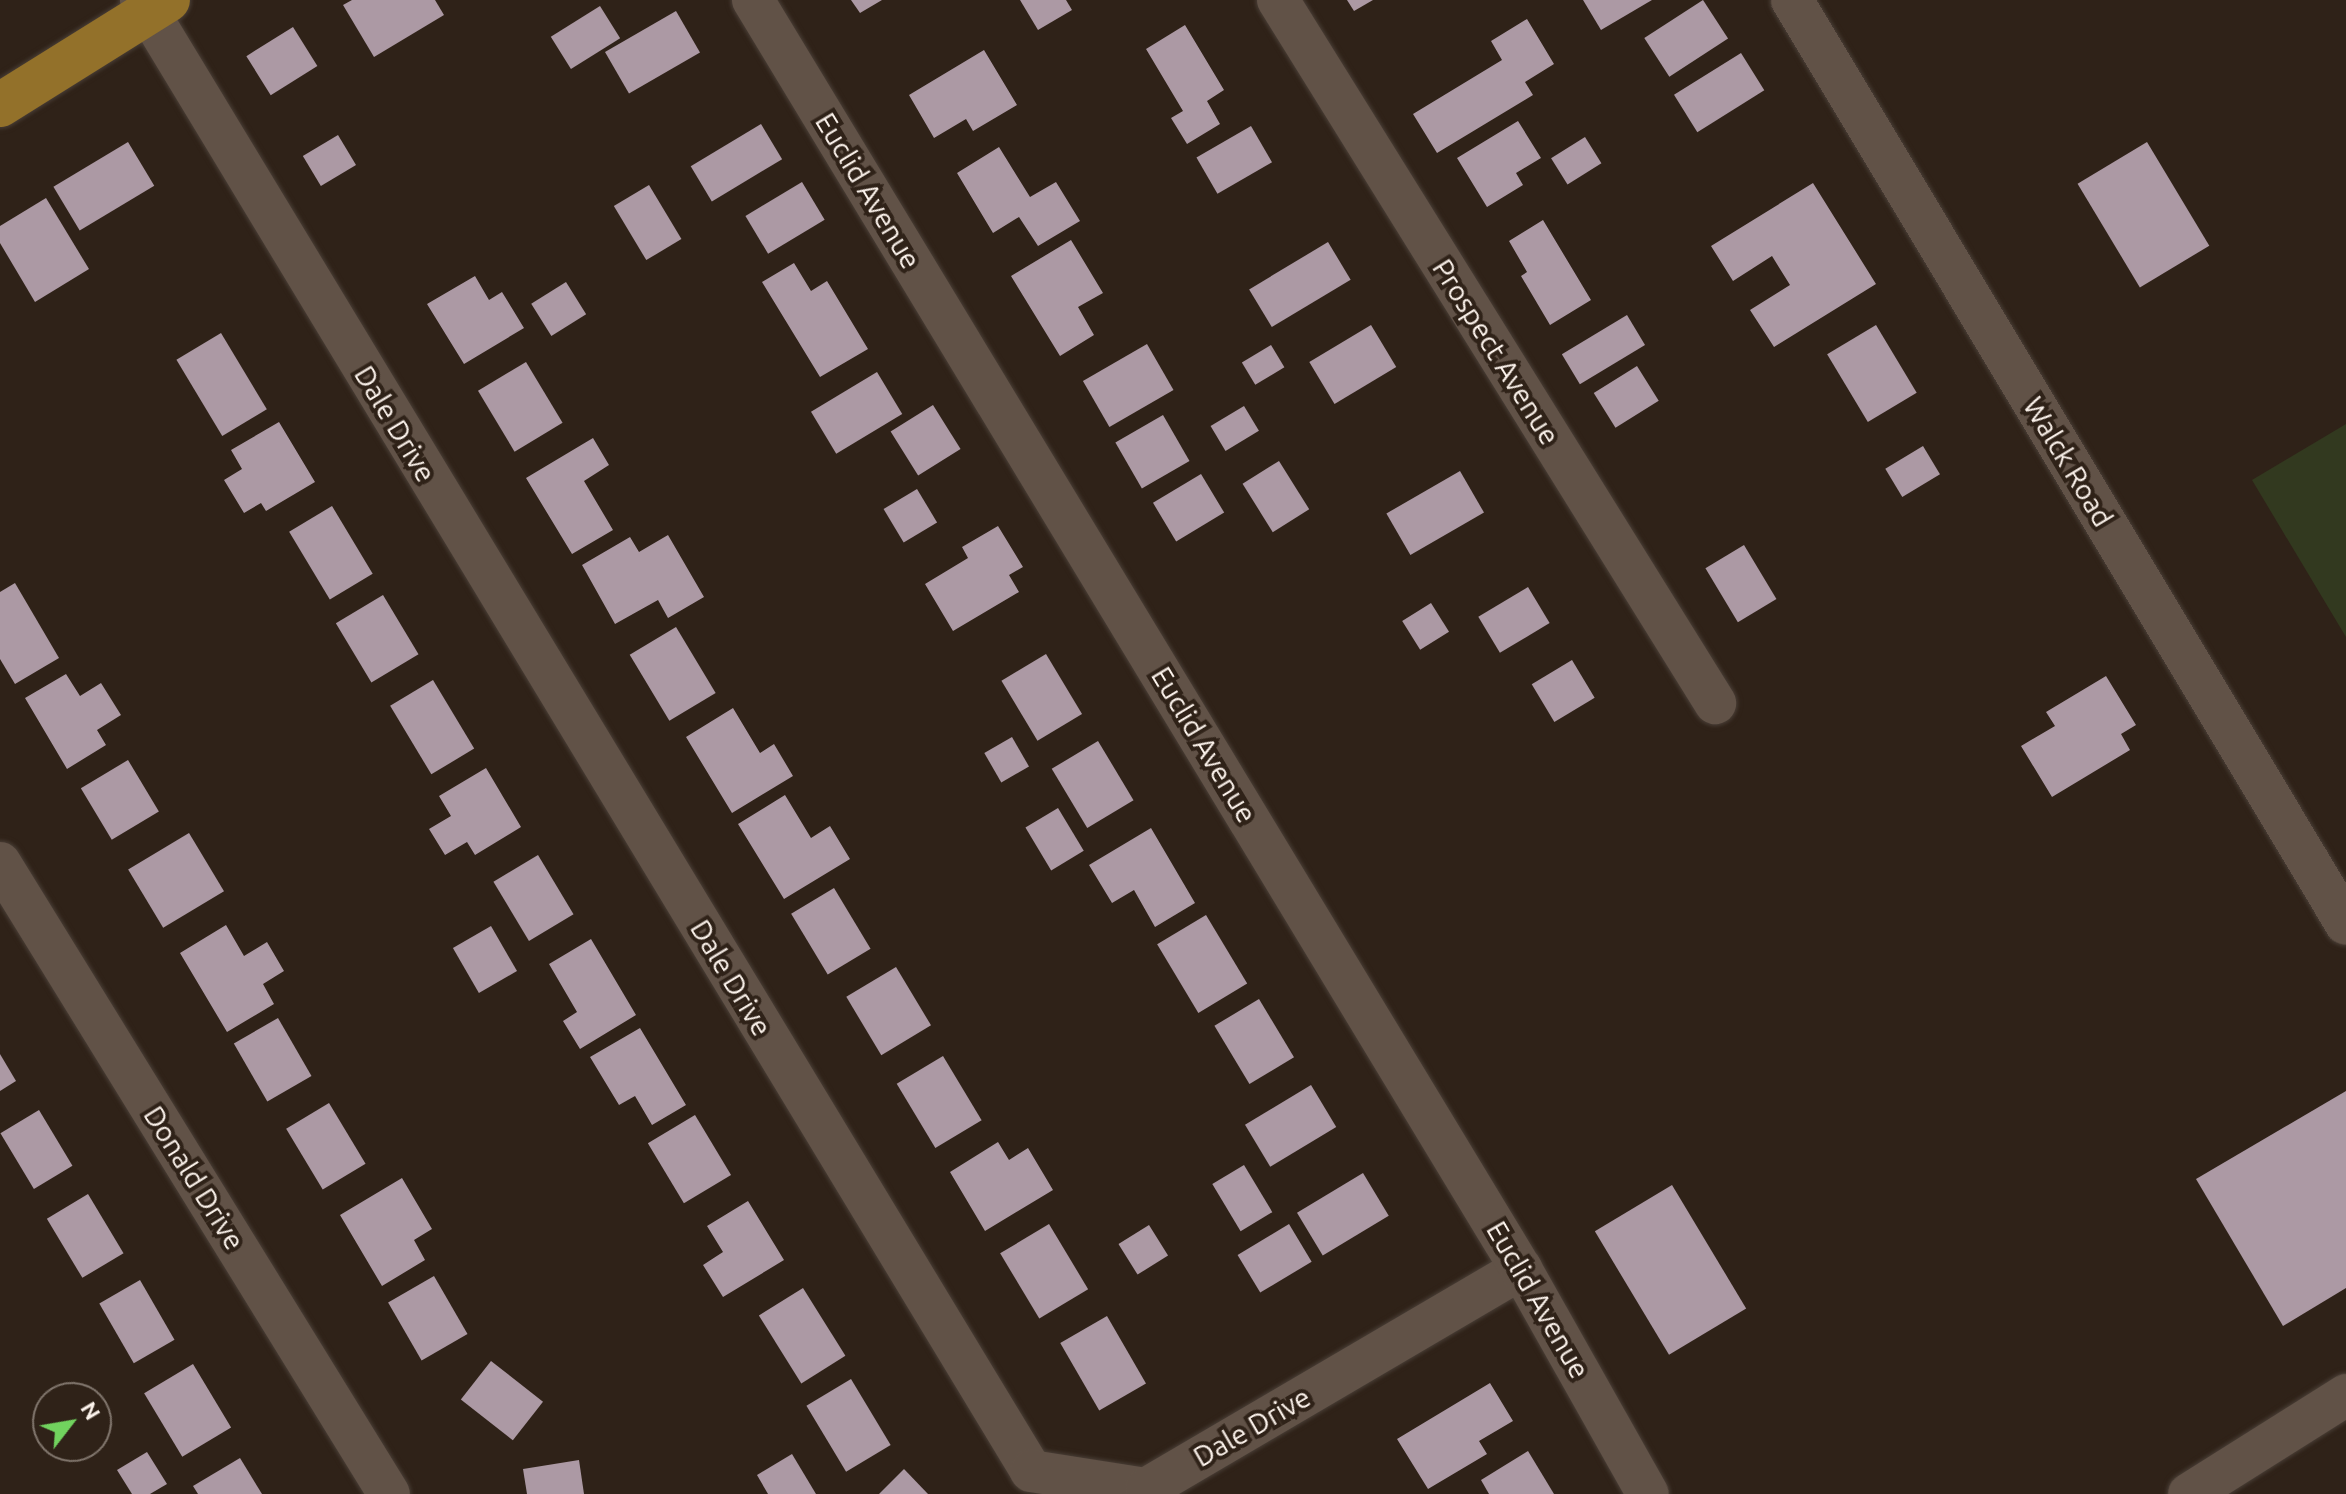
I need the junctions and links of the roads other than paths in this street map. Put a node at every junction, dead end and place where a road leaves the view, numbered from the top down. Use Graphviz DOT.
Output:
graph roads {
  1 [pos="753,0"];
  2 [pos="1278,0"];
  3 [pos="1792,0"];
  4 [pos="151,5"];
  5 [pos="0,105"];
  6 [pos="1715,703"];
  7 [pos="0,863"];
  8 [pos="2346,924"];
  9 [pos="1521,1269"];
  10 [pos="2346,1395"];
  11 [pos="389,1494"];
  12 [pos="1648,1494"];
  13 [pos="2189,1494"];
  1 -- 9 [label="street, Euclid Avenue"];
  2 -- 6 [label="street, Prospect Avenue"];
  3 -- 8 [label="street, Walck Road"];
  4 -- 5 [label="main road"];
  4 -- 9 [label="street, Dale Drive"];
  7 -- 11 [label="street, Donald Drive"];
  9 -- 12 [label="street, Euclid Avenue"];
  10 -- 13 [label="street"];
}
